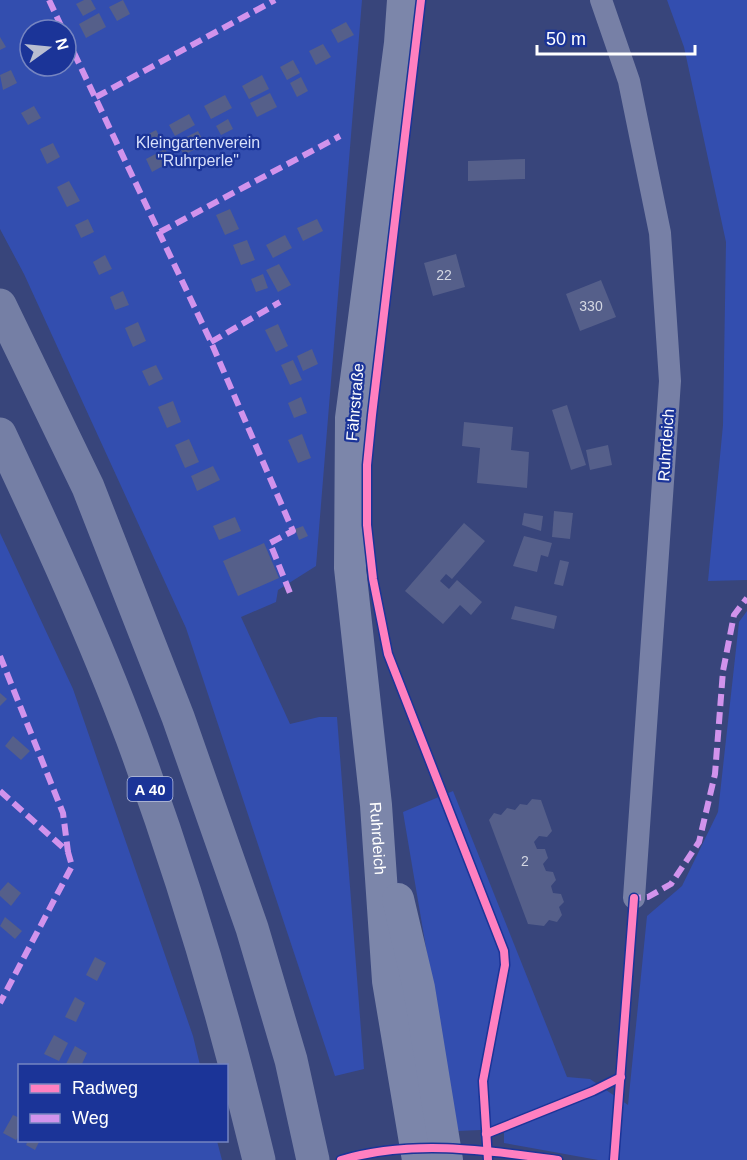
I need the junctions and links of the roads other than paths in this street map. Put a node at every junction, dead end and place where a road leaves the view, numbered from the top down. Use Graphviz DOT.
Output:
graph roads {
  1 [pos="403,0"];
  2 [pos="601,0"];
  3 [pos="0,305"];
  4 [pos="0,434"];
  5 [pos="376,805"];
  6 [pos="634,898"];
  7 [pos="259,1160"];
  8 [pos="313,1160"];
  9 [pos="418,1160"];
  10 [pos="447,1160"];
  1 -- 5 [label="main road, Fährstraße"];
  2 -- 6 [label="street, Ruhrdeich"];
  3 -- 8 [label="highway"];
  4 -- 7 [label="highway, A 40"];
  5 -- 9 [label="main road, Ruhrdeich"];
  5 -- 10 [label="main road, Ruhrdeich"];
}
